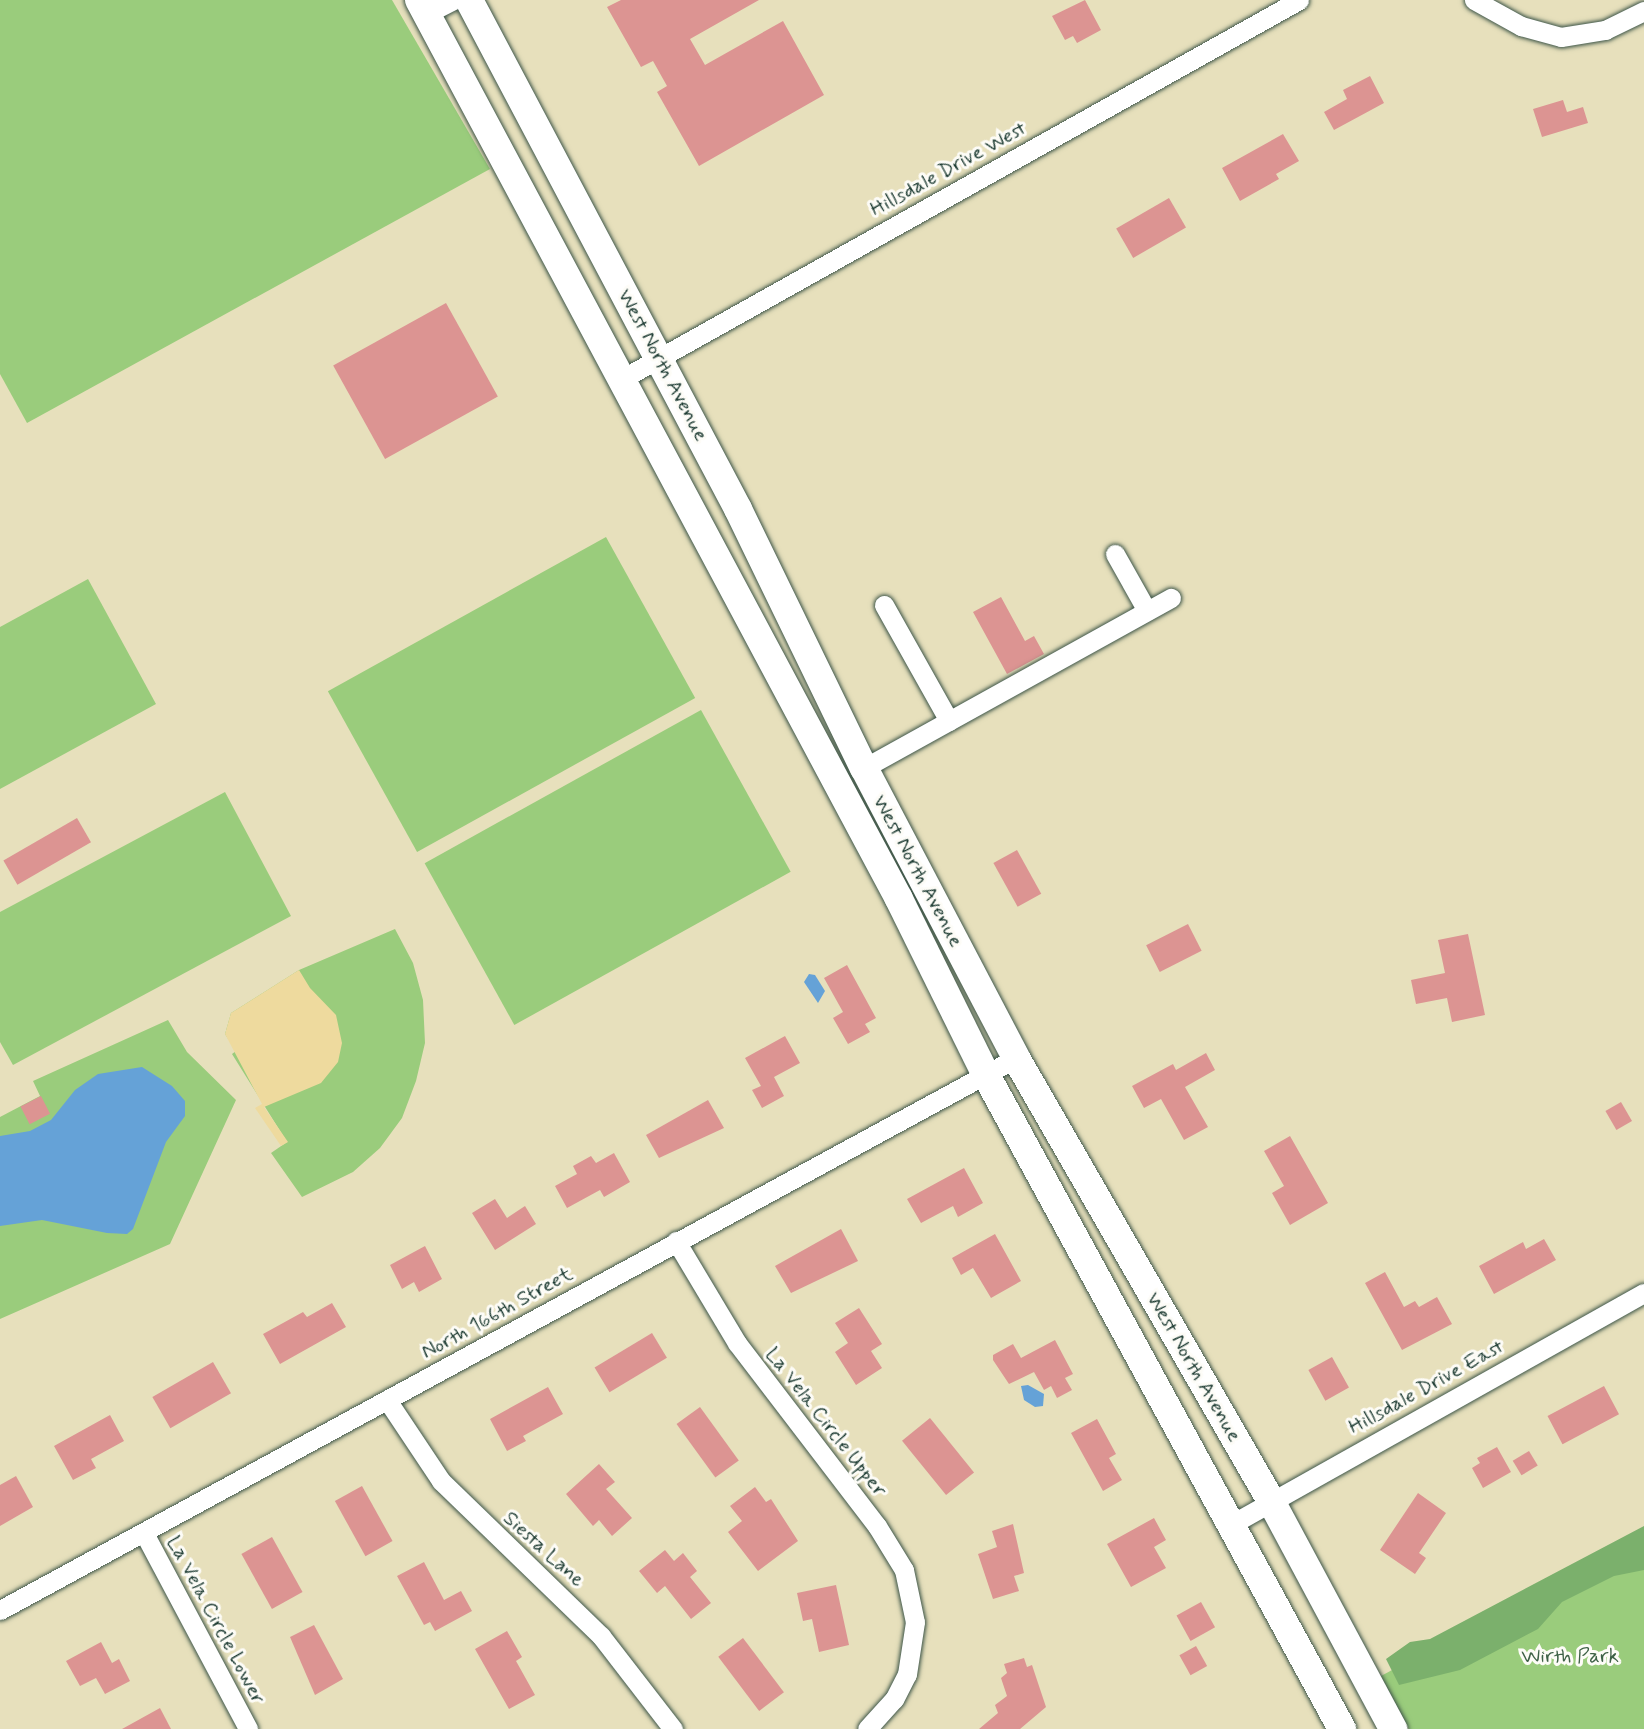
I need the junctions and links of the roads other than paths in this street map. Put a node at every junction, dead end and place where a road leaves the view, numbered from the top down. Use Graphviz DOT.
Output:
graph roads {
  1 [pos="453,0"];
  2 [pos="469,0"];
  3 [pos="1299,0"];
  4 [pos="1474,0"];
  5 [pos="422,7"];
  6 [pos="1644,11"];
  7 [pos="660,358"];
  8 [pos="620,380"];
  9 [pos="1115,554"];
  10 [pos="1171,597"];
  11 [pos="884,605"];
  12 [pos="1147,611"];
  13 [pos="949,721"];
  14 [pos="864,768"];
  15 [pos="1016,1058"];
  16 [pos="985,1073"];
  17 [pos="676,1241"];
  18 [pos="1644,1293"];
  19 [pos="387,1400"];
  20 [pos="1271,1501"];
  21 [pos="1232,1524"];
  22 [pos="144,1533"];
  23 [pos="0,1610"];
  24 [pos="248,1729"];
  25 [pos="673,1729"];
  26 [pos="867,1729"];
  27 [pos="1342,1729"];
  28 [pos="1393,1729"];
  1 -- 5 [label="street"];
  2 -- 7 [label="main road, West North Avenue"];
  3 -- 7 [label="street, Hillsdale Drive West"];
  4 -- 6 [label="street"];
  5 -- 8 [label="main road, West North Avenue"];
  7 -- 8 [label="street, Hillsdale Drive West"];
  7 -- 14 [label="main road, West North Avenue"];
  8 -- 16 [label="main road, West North Avenue"];
  9 -- 12 [label="street"];
  10 -- 12 [label="street"];
  11 -- 13 [label="street"];
  12 -- 13 [label="street"];
  13 -- 14 [label="street"];
  14 -- 15 [label="main road, West North Avenue"];
  15 -- 16 [label="street, North 166th Street"];
  15 -- 20 [label="main road, West North Avenue"];
  16 -- 17 [label="street, North 166th Street"];
  16 -- 21 [label="main road, West North Avenue"];
  17 -- 19 [label="street, North 166th Street"];
  17 -- 26 [label="street, La Vela Circle Upper"];
  18 -- 20 [label="street, Hillsdale Drive East"];
  19 -- 22 [label="street, North 166th Street"];
  19 -- 25 [label="street, Siesta Lane"];
  20 -- 21 [label="street, Hillsdale Drive East"];
  20 -- 28 [label="main road, West North Avenue"];
  21 -- 27 [label="main road, West North Avenue"];
  22 -- 23 [label="street, North 166th Street"];
  22 -- 24 [label="street, La Vela Circle Lower"];
}
